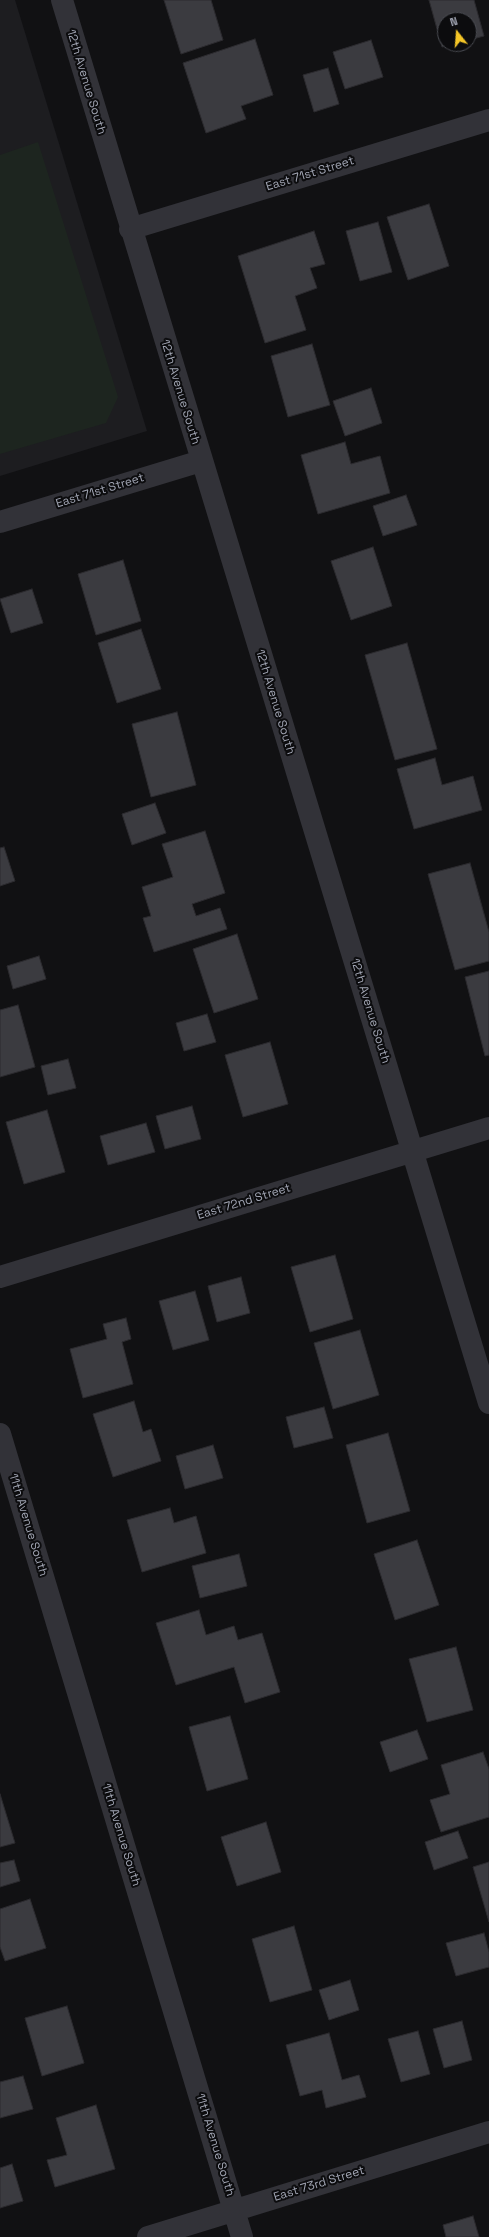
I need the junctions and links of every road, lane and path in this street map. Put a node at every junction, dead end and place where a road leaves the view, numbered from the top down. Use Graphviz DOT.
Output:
graph roads {
  1 [pos="62,0"];
  2 [pos="489,120"];
  3 [pos="130,229"];
  4 [pos="201,461"];
  5 [pos="0,522"];
  6 [pos="489,1128"];
  7 [pos="413,1151"];
  8 [pos="0,1277"];
  9 [pos="489,1403"];
  10 [pos="0,1434"];
  11 [pos="489,2132"];
  12 [pos="234,2210"];
  13 [pos="148,2237"];
  14 [pos="242,2237"];
  1 -- 3 [label="street, 12th Avenue South"];
  2 -- 3 [label="street, East 71st Street"];
  3 -- 4 [label="street, 12th Avenue South"];
  4 -- 5 [label="street, East 71st Street"];
  4 -- 7 [label="street, 12th Avenue South"];
  6 -- 7 [label="street, East 72nd Street"];
  7 -- 8 [label="street, East 72nd Street"];
  7 -- 9 [label="street, 12th Avenue South"];
  10 -- 12 [label="street, 11th Avenue South"];
  11 -- 12 [label="street, East 73rd Street"];
  12 -- 13 [label="street, East 73rd Street"];
  12 -- 14 [label="street, 11th Avenue South"];
}
